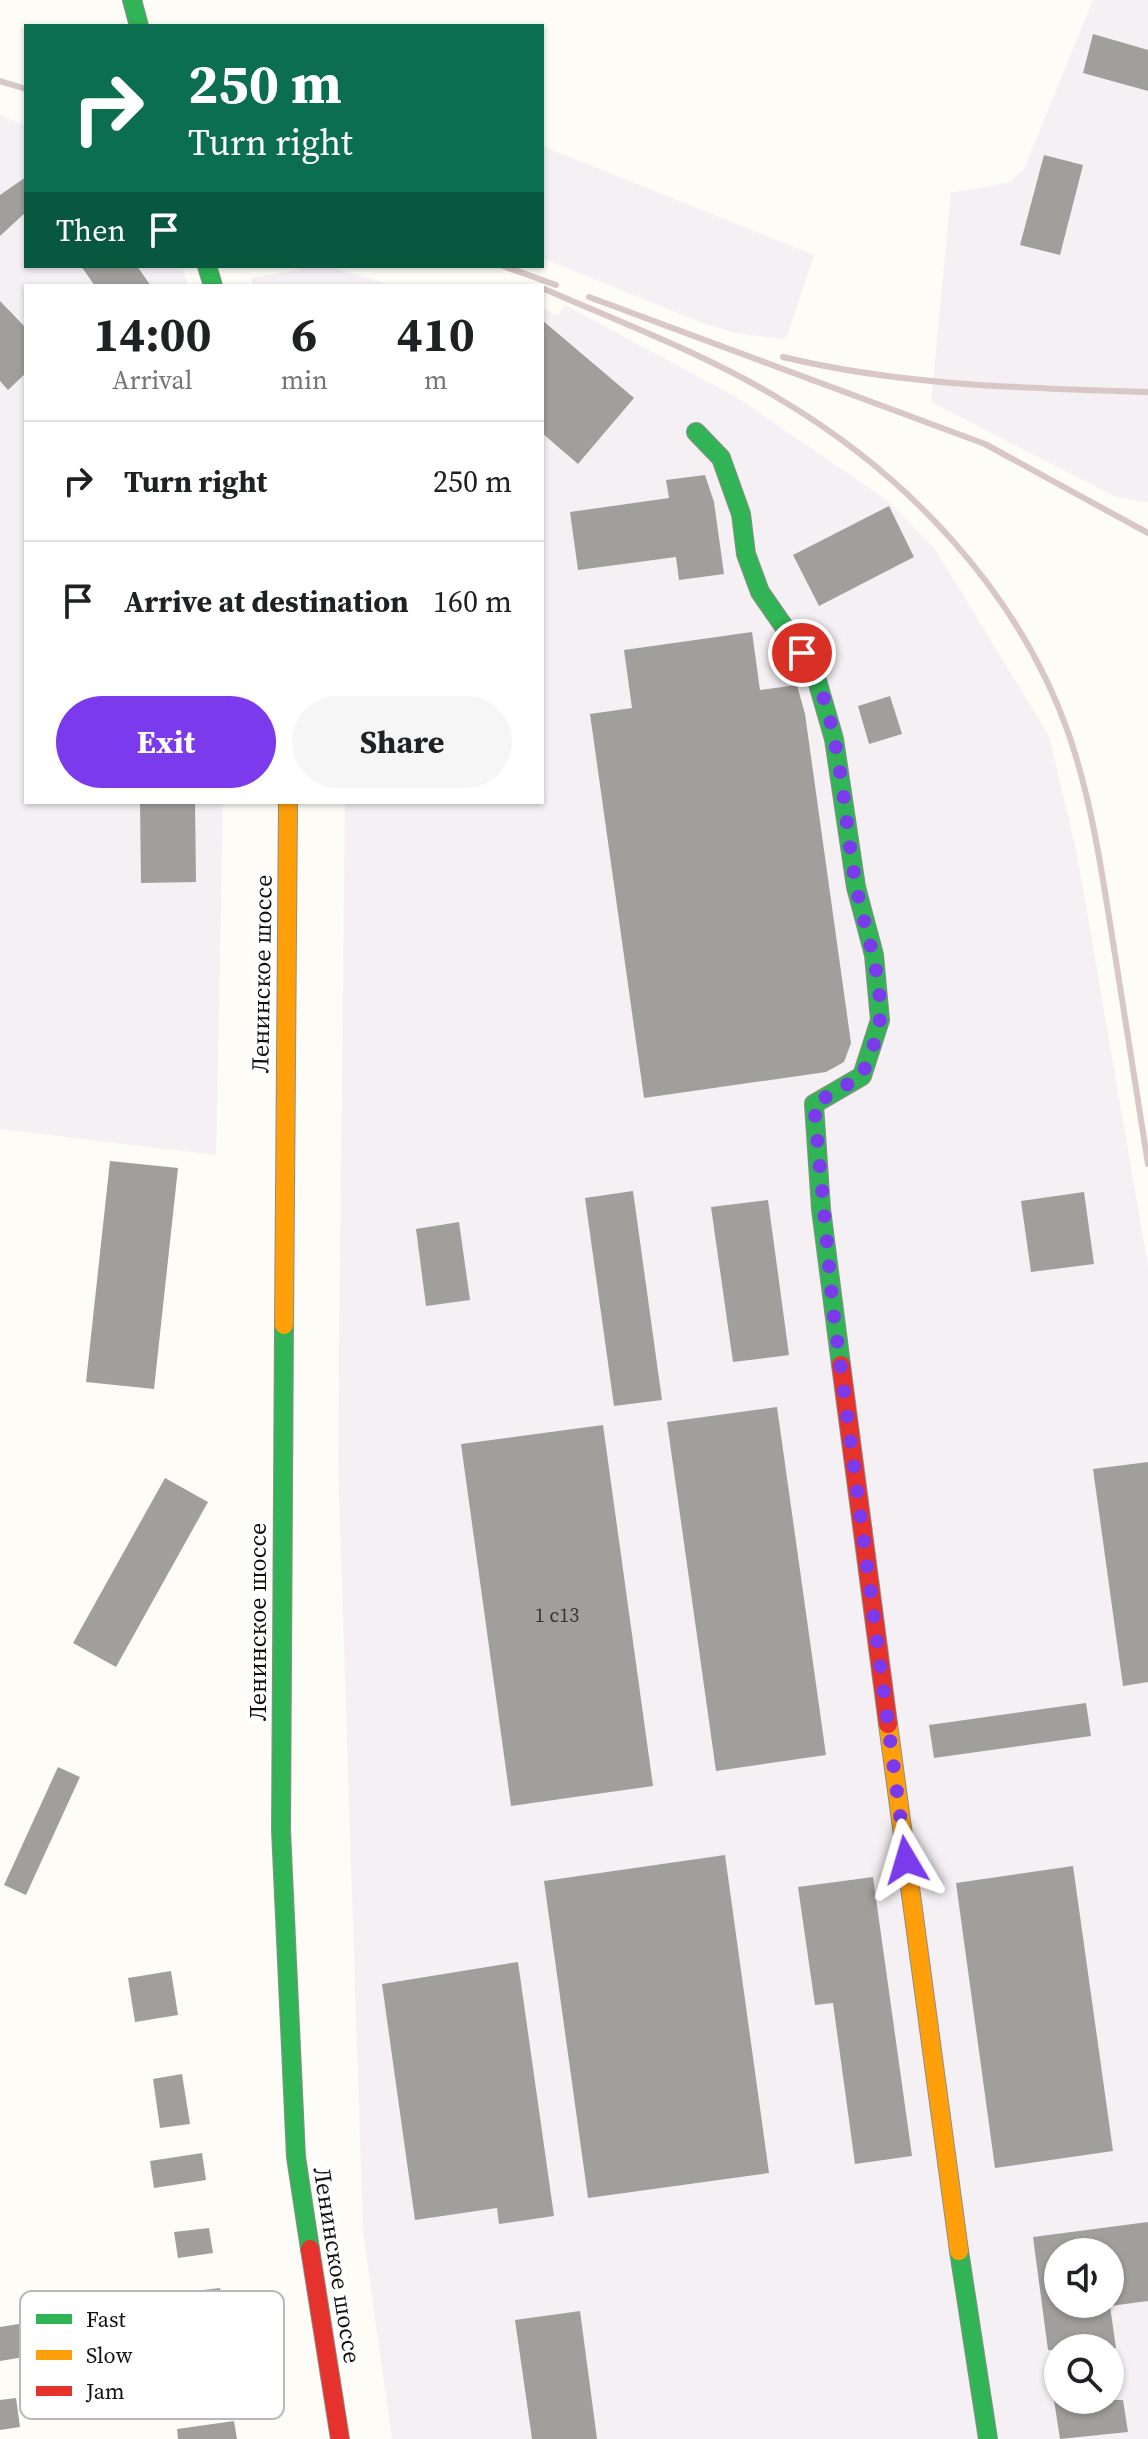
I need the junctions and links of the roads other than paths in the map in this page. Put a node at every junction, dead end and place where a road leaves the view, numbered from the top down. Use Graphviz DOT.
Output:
graph roads {
  1 [pos="132,0"];
  2 [pos="138,24"];
  3 [pos="696,432"];
  4 [pos="288,804"];
  5 [pos="340,2439"];
  6 [pos="988,2439"];
  1 -- 2 [label="street"];
  3 -- 6 [label="street"];
  4 -- 5 [label="street, Ленинское шоссе"];
}
